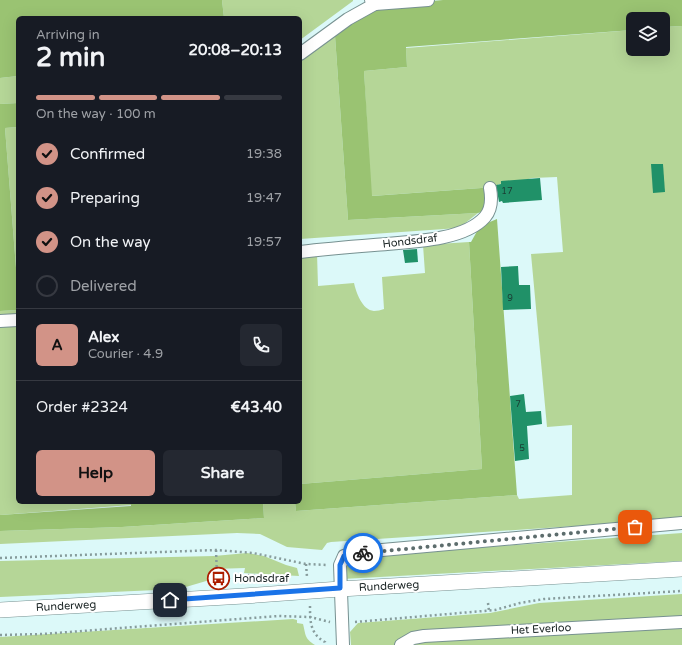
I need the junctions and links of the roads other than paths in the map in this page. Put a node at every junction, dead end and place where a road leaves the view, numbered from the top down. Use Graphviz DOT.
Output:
graph roads {
  1 [pos="428,0"];
  2 [pos="373,2"];
  3 [pos="302,53"];
  4 [pos="490,188"];
  5 [pos="302,252"];
  6 [pos="16,320"];
  7 [pos="0,321"];
  8 [pos="682,523"];
  9 [pos="682,570"];
  10 [pos="340,588"];
  11 [pos="0,610"];
  12 [pos="682,622"];
  13 [pos="343,645"];
  14 [pos="401,645"];
  1 -- 2 [label="street"];
  2 -- 3 [label="street"];
  4 -- 5 [label="street, Hondsdraf"];
  6 -- 7 [label="street"];
  8 -- 10 [label="street"];
  9 -- 10 [label="street, Runderweg"];
  10 -- 11 [label="street, Runderweg"];
  10 -- 13 [label="street"];
  12 -- 14 [label="street, Het Everloo"];
}
